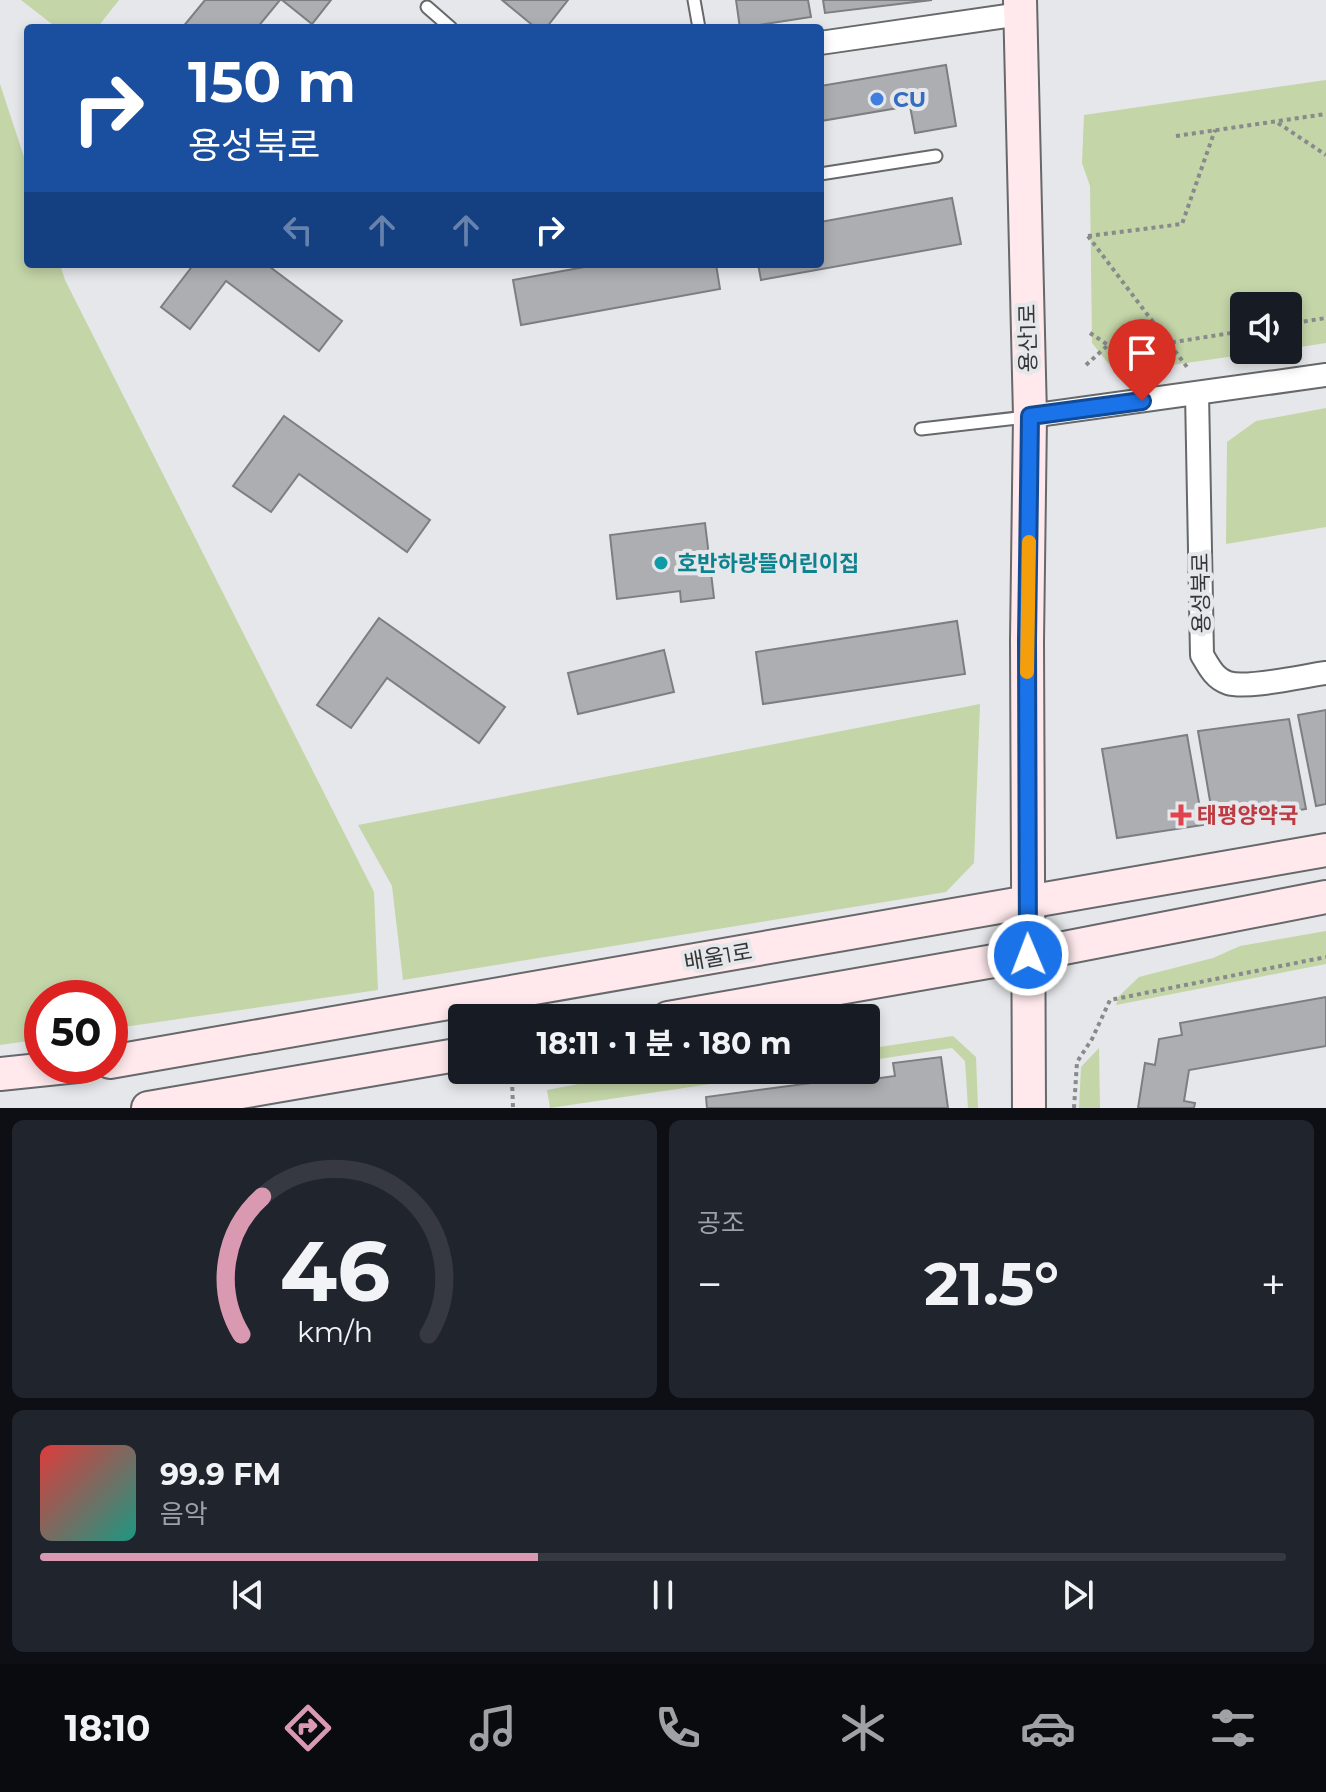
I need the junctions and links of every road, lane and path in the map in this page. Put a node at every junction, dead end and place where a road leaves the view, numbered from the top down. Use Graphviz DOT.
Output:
graph roads {
  1 [pos="694,0"];
  2 [pos="427,7"];
  3 [pos="1020,7"];
  4 [pos="446,24"];
  5 [pos="698,24"];
  6 [pos="824,42"];
  7 [pos="1326,114"];
  8 [pos="1277,122"];
  9 [pos="1215,130"];
  10 [pos="1176,136"];
  11 [pos="1326,155"];
  12 [pos="936,156"];
  13 [pos="824,173"];
  14 [pos="1326,318"];
  15 [pos="1302,322"];
  16 [pos="1090,333"];
  17 [pos="1230,334"];
  18 [pos="1169,343"];
  19 [pos="1108,345"];
  20 [pos="1086,365"];
  21 [pos="1187,367"];
  22 [pos="1326,375"];
  23 [pos="1197,393"];
  24 [pos="1030,416"];
  25 [pos="921,429"];
  26 [pos="1326,673"];
  27 [pos="1326,850"];
  28 [pos="1326,897"];
  29 [pos="1027,904"];
  30 [pos="1028,955"];
  31 [pos="1326,957"];
  32 [pos="748,1004"];
  33 [pos="448,1056"];
  34 [pos="128,1059"];
  35 [pos="24,1072"];
  36 [pos="0,1074"];
  37 [pos="512,1084"];
  38 [pos="148,1108"];
  39 [pos="513,1108"];
  40 [pos="1029,1108"];
  41 [pos="1074,1108"];
  1 -- 5 [label="lane"];
  2 -- 4 [label="lane"];
  3 -- 6 [label="street"];
  3 -- 24 [label="main road, 용산1로"];
  7 -- 8 [label="path"];
  8 -- 9 [label="path"];
  8 -- 11 [label="path"];
  9 -- 10 [label="path"];
  9 -- 18 [label="path"];
  12 -- 13 [label="lane"];
  14 -- 15 [label="path"];
  16 -- 19 [label="path"];
  17 -- 18 [label="path"];
  18 -- 19 [label="path"];
  18 -- 21 [label="path"];
  19 -- 20 [label="path"];
  22 -- 23 [label="street"];
  23 -- 24 [label="street"];
  23 -- 26 [label="street, 용성북로"];
  24 -- 25 [label="lane"];
  24 -- 29 [label="main road, 용산1로"];
  27 -- 29 [label="main road, 배울1로"];
  28 -- 30 [label="main road"];
  29 -- 30 [label="main road, 용산1로"];
  29 -- 34 [label="main road, 배울1로"];
  30 -- 32 [label="main road"];
  30 -- 40 [label="main road, 용산1로"];
  31 -- 41 [label="path"];
  33 -- 38 [label="main road"];
  35 -- 36 [label="main road"];
  37 -- 39 [label="path"];
}
